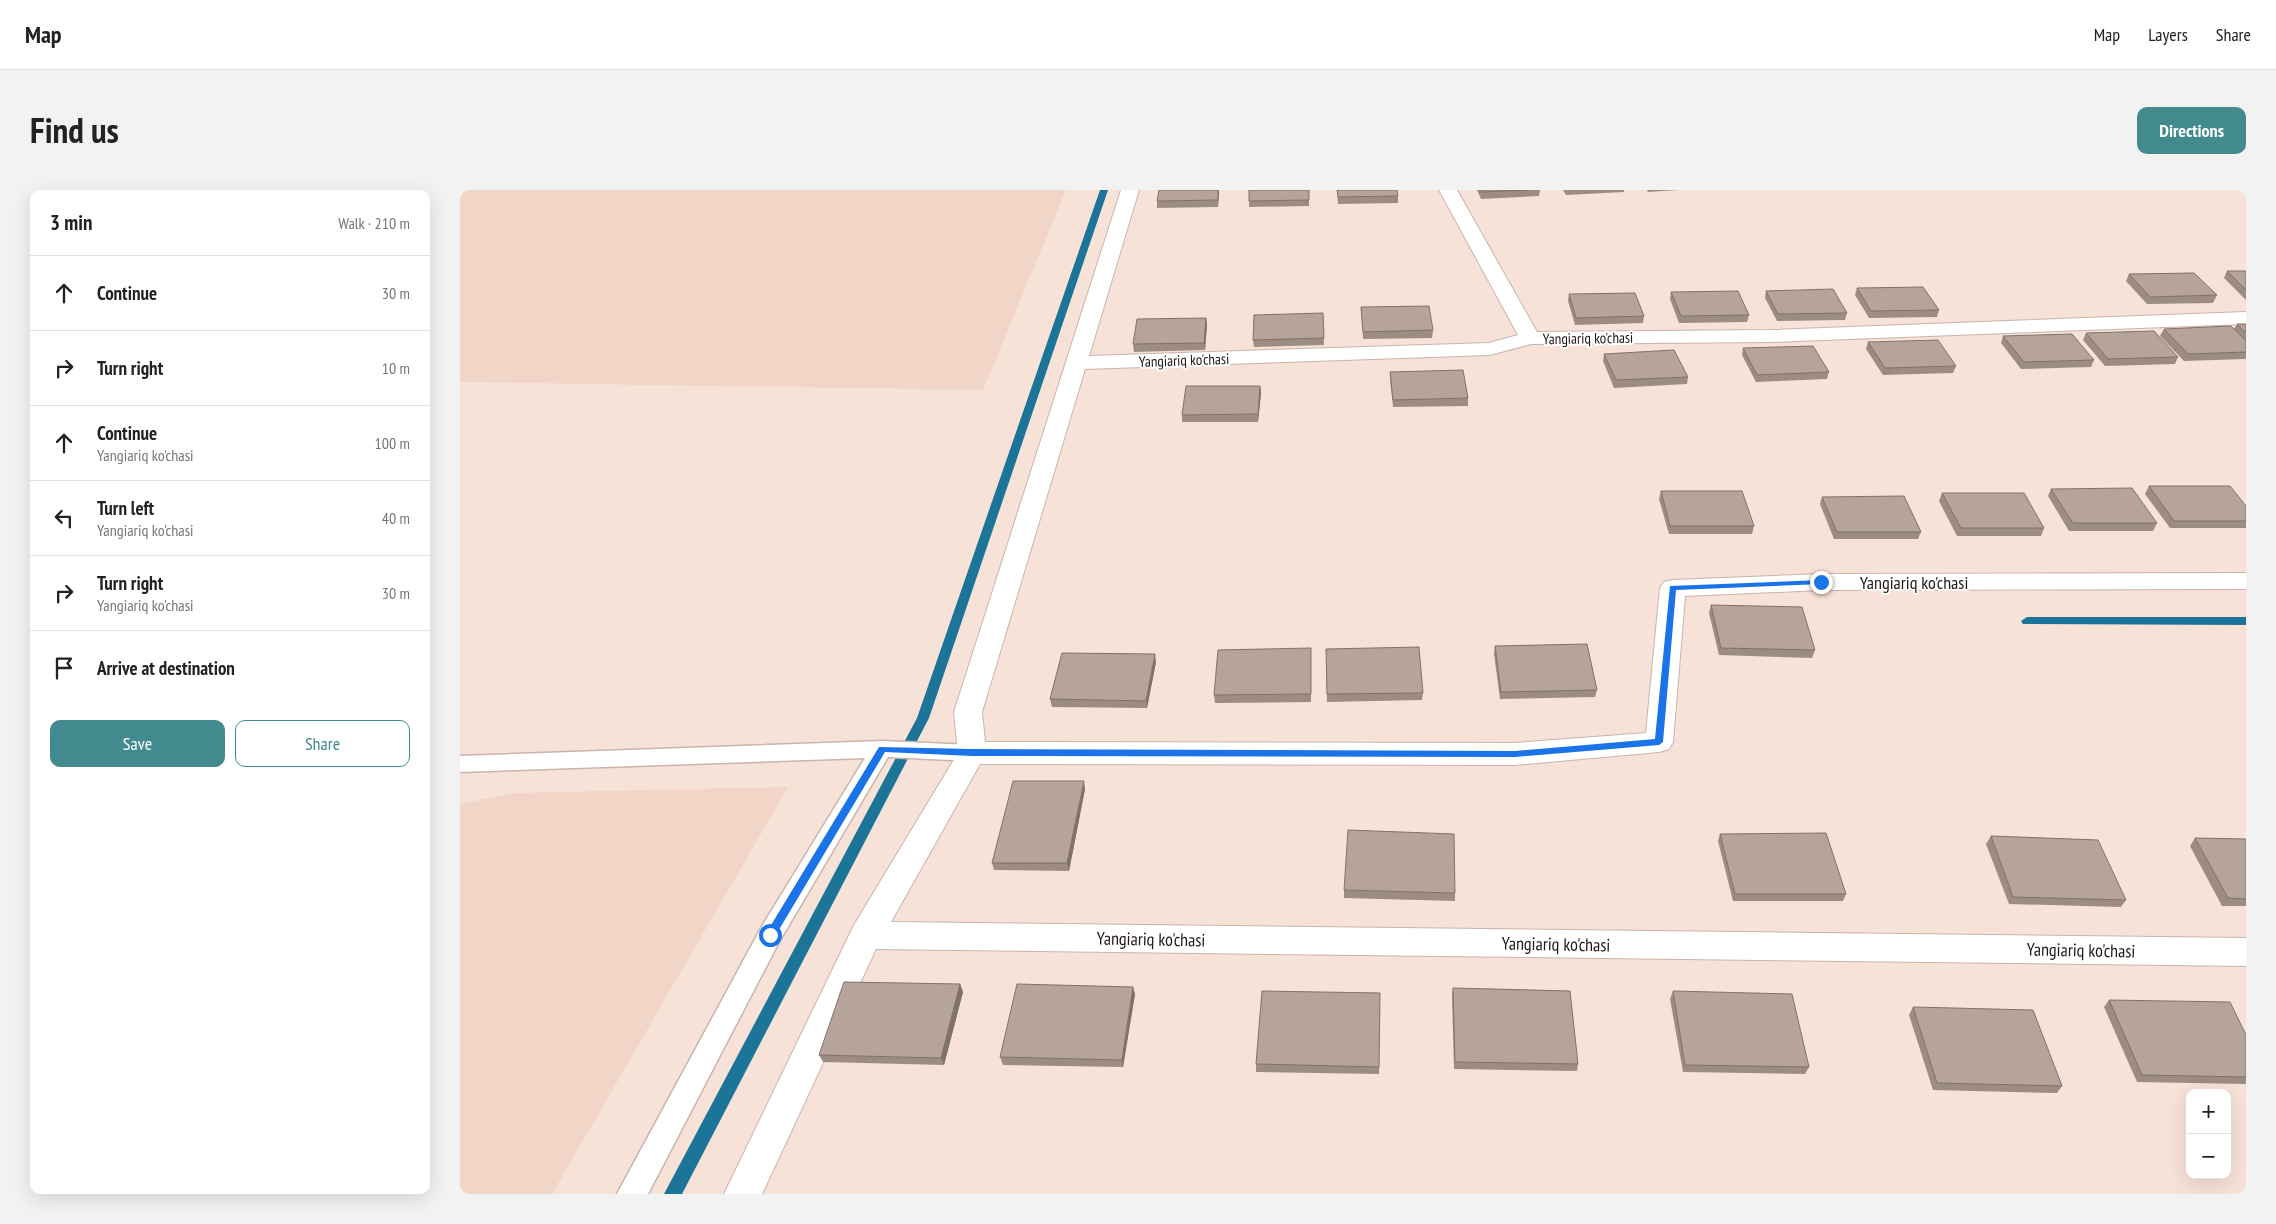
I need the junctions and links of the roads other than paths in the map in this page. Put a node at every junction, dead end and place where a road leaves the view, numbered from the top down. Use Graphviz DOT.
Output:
graph roads {
  1 [pos="1130,190"];
  2 [pos="1448,190"];
  3 [pos="2246,318"];
  4 [pos="1530,338"];
  5 [pos="1076,363"];
  6 [pos="2246,581"];
  7 [pos="882,749"];
  8 [pos="972,753"];
  9 [pos="460,764"];
  10 [pos="866,935"];
  11 [pos="2246,952"];
  12 [pos="632,1194"];
  13 [pos="743,1194"];
  1 -- 5 [label="street"];
  2 -- 4 [label="street, Yangiariq ko'chasi"];
  3 -- 4 [label="street, Yangiariq ko'chasi"];
  4 -- 5 [label="street, Yangiariq ko'chasi"];
  5 -- 8 [label="street"];
  6 -- 8 [label="street, Yangiariq ko'chasi"];
  7 -- 8 [label="lane"];
  7 -- 9 [label="lane"];
  7 -- 12 [label="lane"];
  8 -- 10 [label="street"];
  10 -- 11 [label="street, Yangiariq ko'chasi"];
  10 -- 13 [label="street"];
}
